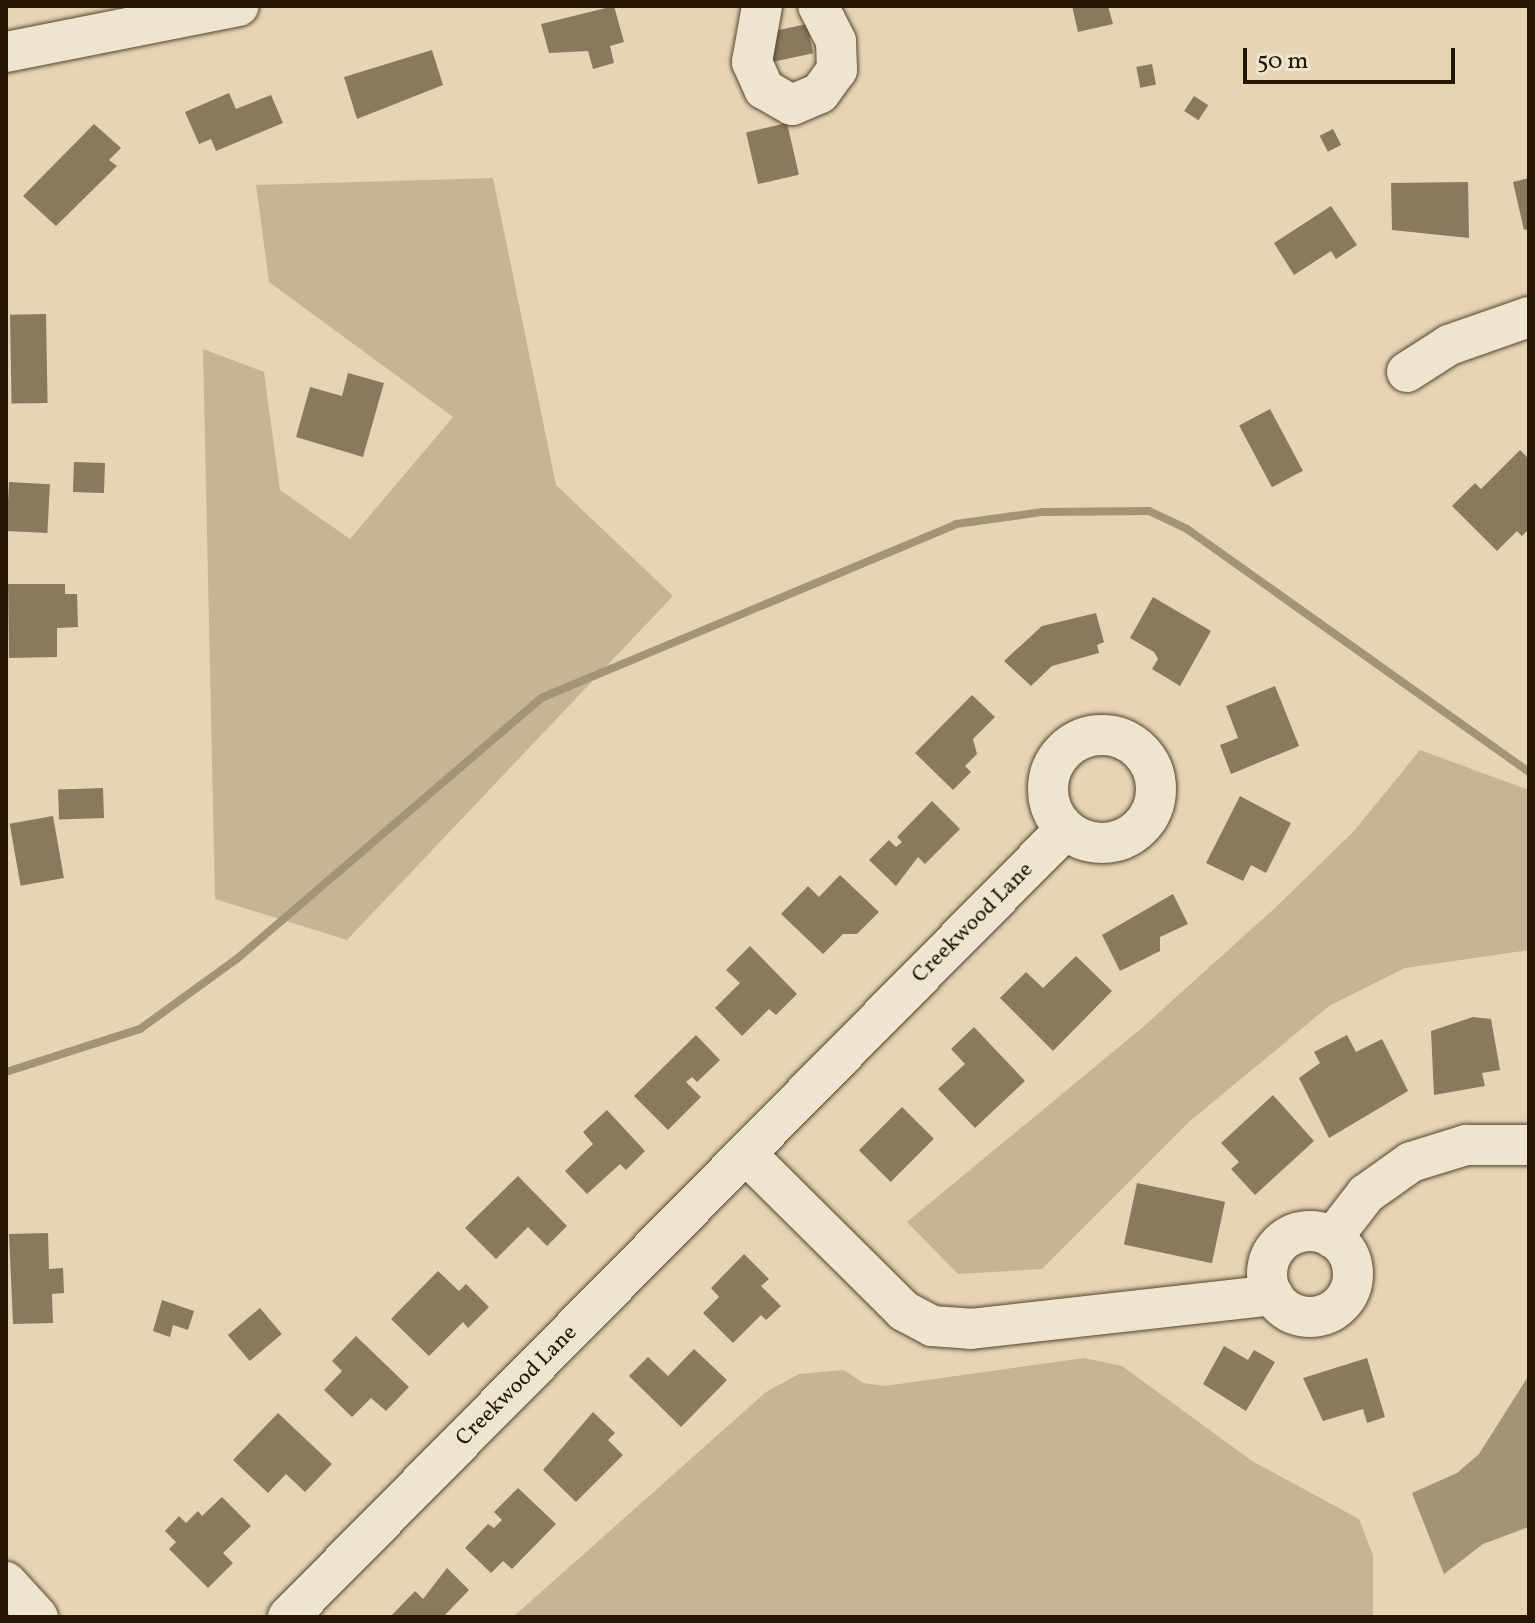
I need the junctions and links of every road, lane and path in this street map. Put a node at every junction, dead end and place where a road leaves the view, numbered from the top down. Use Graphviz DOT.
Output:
graph roads {
  1 [pos="238,6"];
  2 [pos="762,6"];
  3 [pos="818,6"];
  4 [pos="6,52"];
  5 [pos="1529,317"];
  6 [pos="1407,372"];
  7 [pos="1066,829"];
  8 [pos="1529,1145"];
  9 [pos="746,1154"];
  10 [pos="1332,1238"];
  11 [pos="1273,1295"];
  12 [pos="6,1582"];
  13 [pos="38,1617"];
  14 [pos="288,1617"];
  1 -- 4 [label="street"];
  2 -- 3 [label="street"];
  5 -- 6 [label="street"];
  7 -- 9 [label="street, Creekwood Lane"];
  8 -- 10 [label="street"];
  9 -- 11 [label="street"];
  9 -- 14 [label="street, Creekwood Lane"];
  10 -- 11 [label="street"];
  10 -- 11 [label="street"];
  12 -- 13 [label="street"];
}
